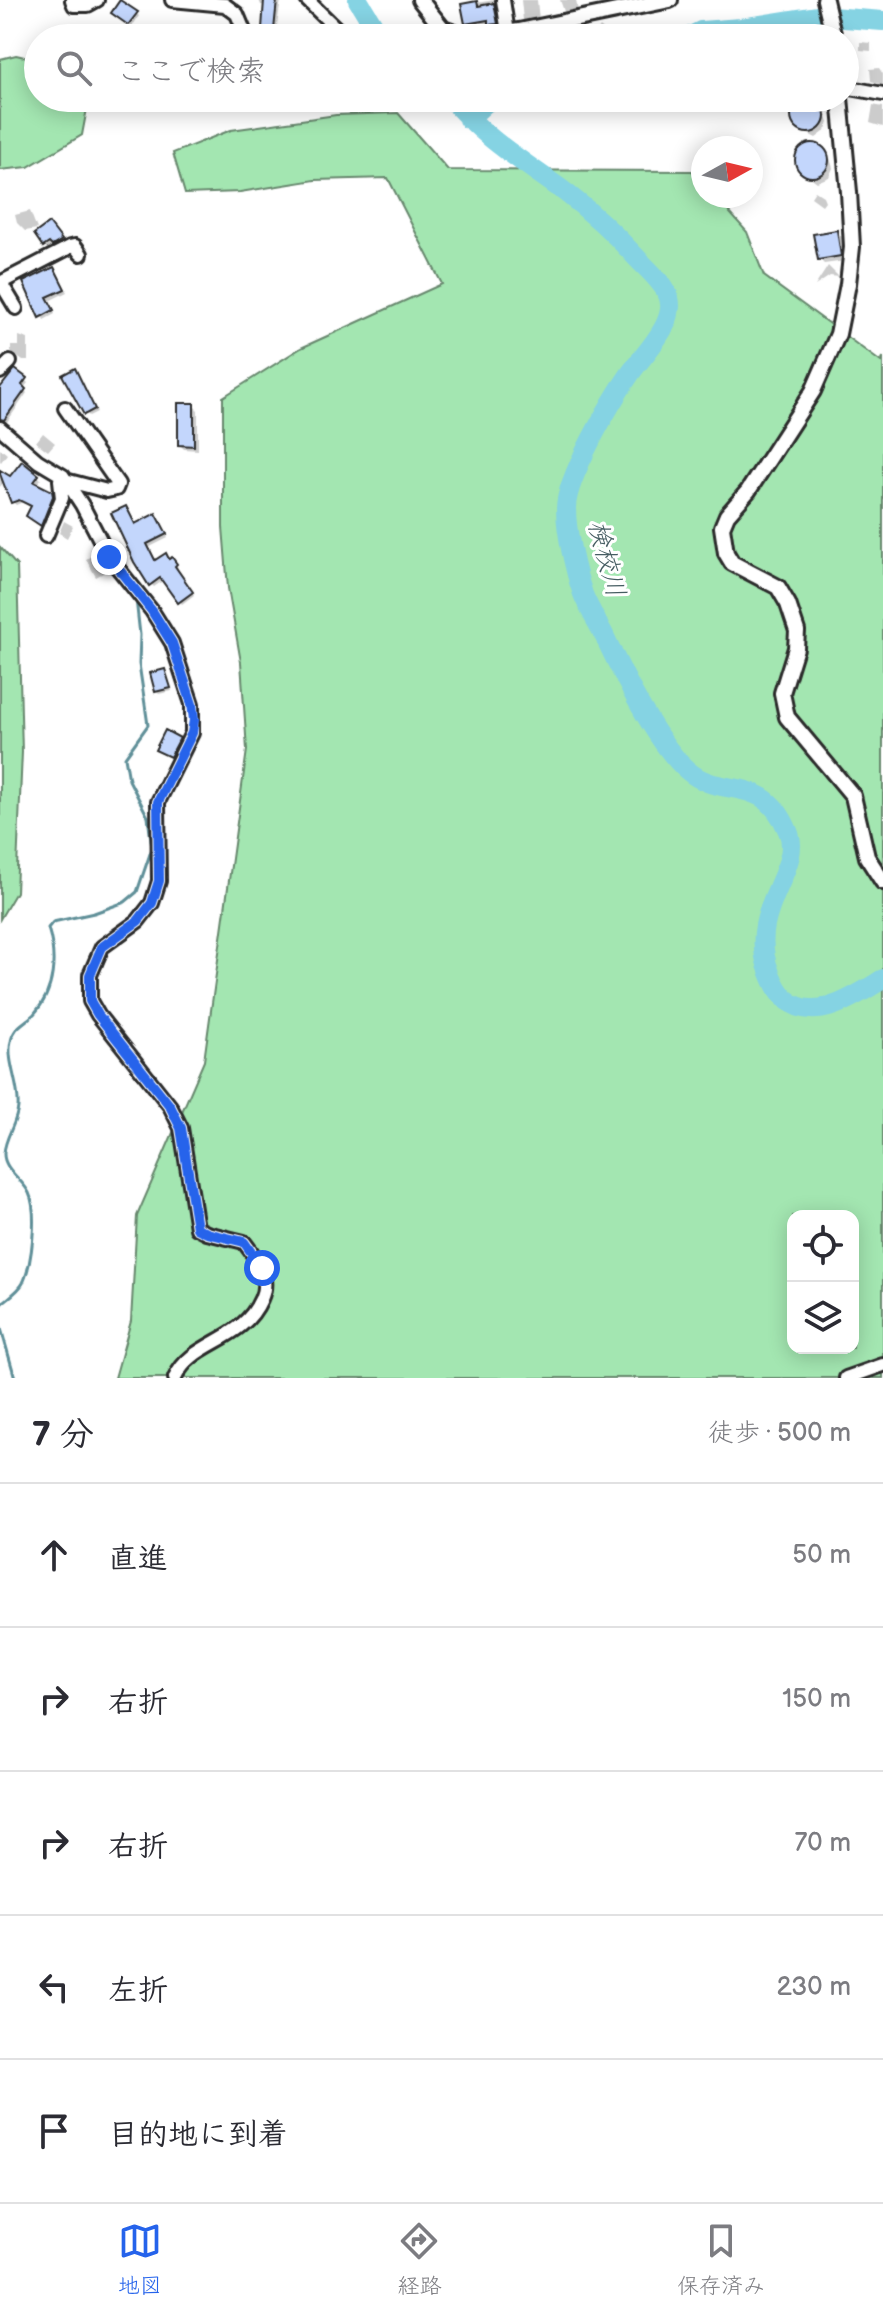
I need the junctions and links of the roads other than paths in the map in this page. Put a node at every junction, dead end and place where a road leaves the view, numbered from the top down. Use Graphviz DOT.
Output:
graph roads {
  1 [pos="72,0"];
  2 [pos="97,0"];
  3 [pos="172,0"];
  4 [pos="307,0"];
  5 [pos="420,0"];
  6 [pos="503,0"];
  7 [pos="670,0"];
  8 [pos="825,1"];
  9 [pos="241,24"];
  10 [pos="332,24"];
  11 [pos="439,24"];
  12 [pos="507,24"];
  13 [pos="552,24"];
  14 [pos="831,24"];
  15 [pos="859,90"];
  16 [pos="883,94"];
  17 [pos="841,112"];
  18 [pos="81,254"];
  19 [pos="0,283"];
  20 [pos="16,308"];
  21 [pos="10,362"];
  22 [pos="0,372"];
  23 [pos="65,408"];
  24 [pos="0,428"];
  25 [pos="62,482"];
  26 [pos="46,536"];
  27 [pos="883,882"];
  28 [pos="883,1365"];
  29 [pos="175,1378"];
  30 [pos="846,1378"];
  1 -- 2 [label="street"];
  3 -- 9 [label="street"];
  4 -- 10 [label="street"];
  5 -- 11 [label="street"];
  6 -- 12 [label="street"];
  7 -- 13 [label="street"];
  8 -- 14 [label="street"];
  15 -- 16 [label="street"];
  17 -- 27 [label="street"];
  18 -- 19 [label="street"];
  19 -- 20 [label="street"];
  21 -- 22 [label="street"];
  23 -- 25 [label="street"];
  24 -- 25 [label="street"];
  25 -- 26 [label="street"];
  25 -- 29 [label="street"];
  28 -- 30 [label="street"];
}
